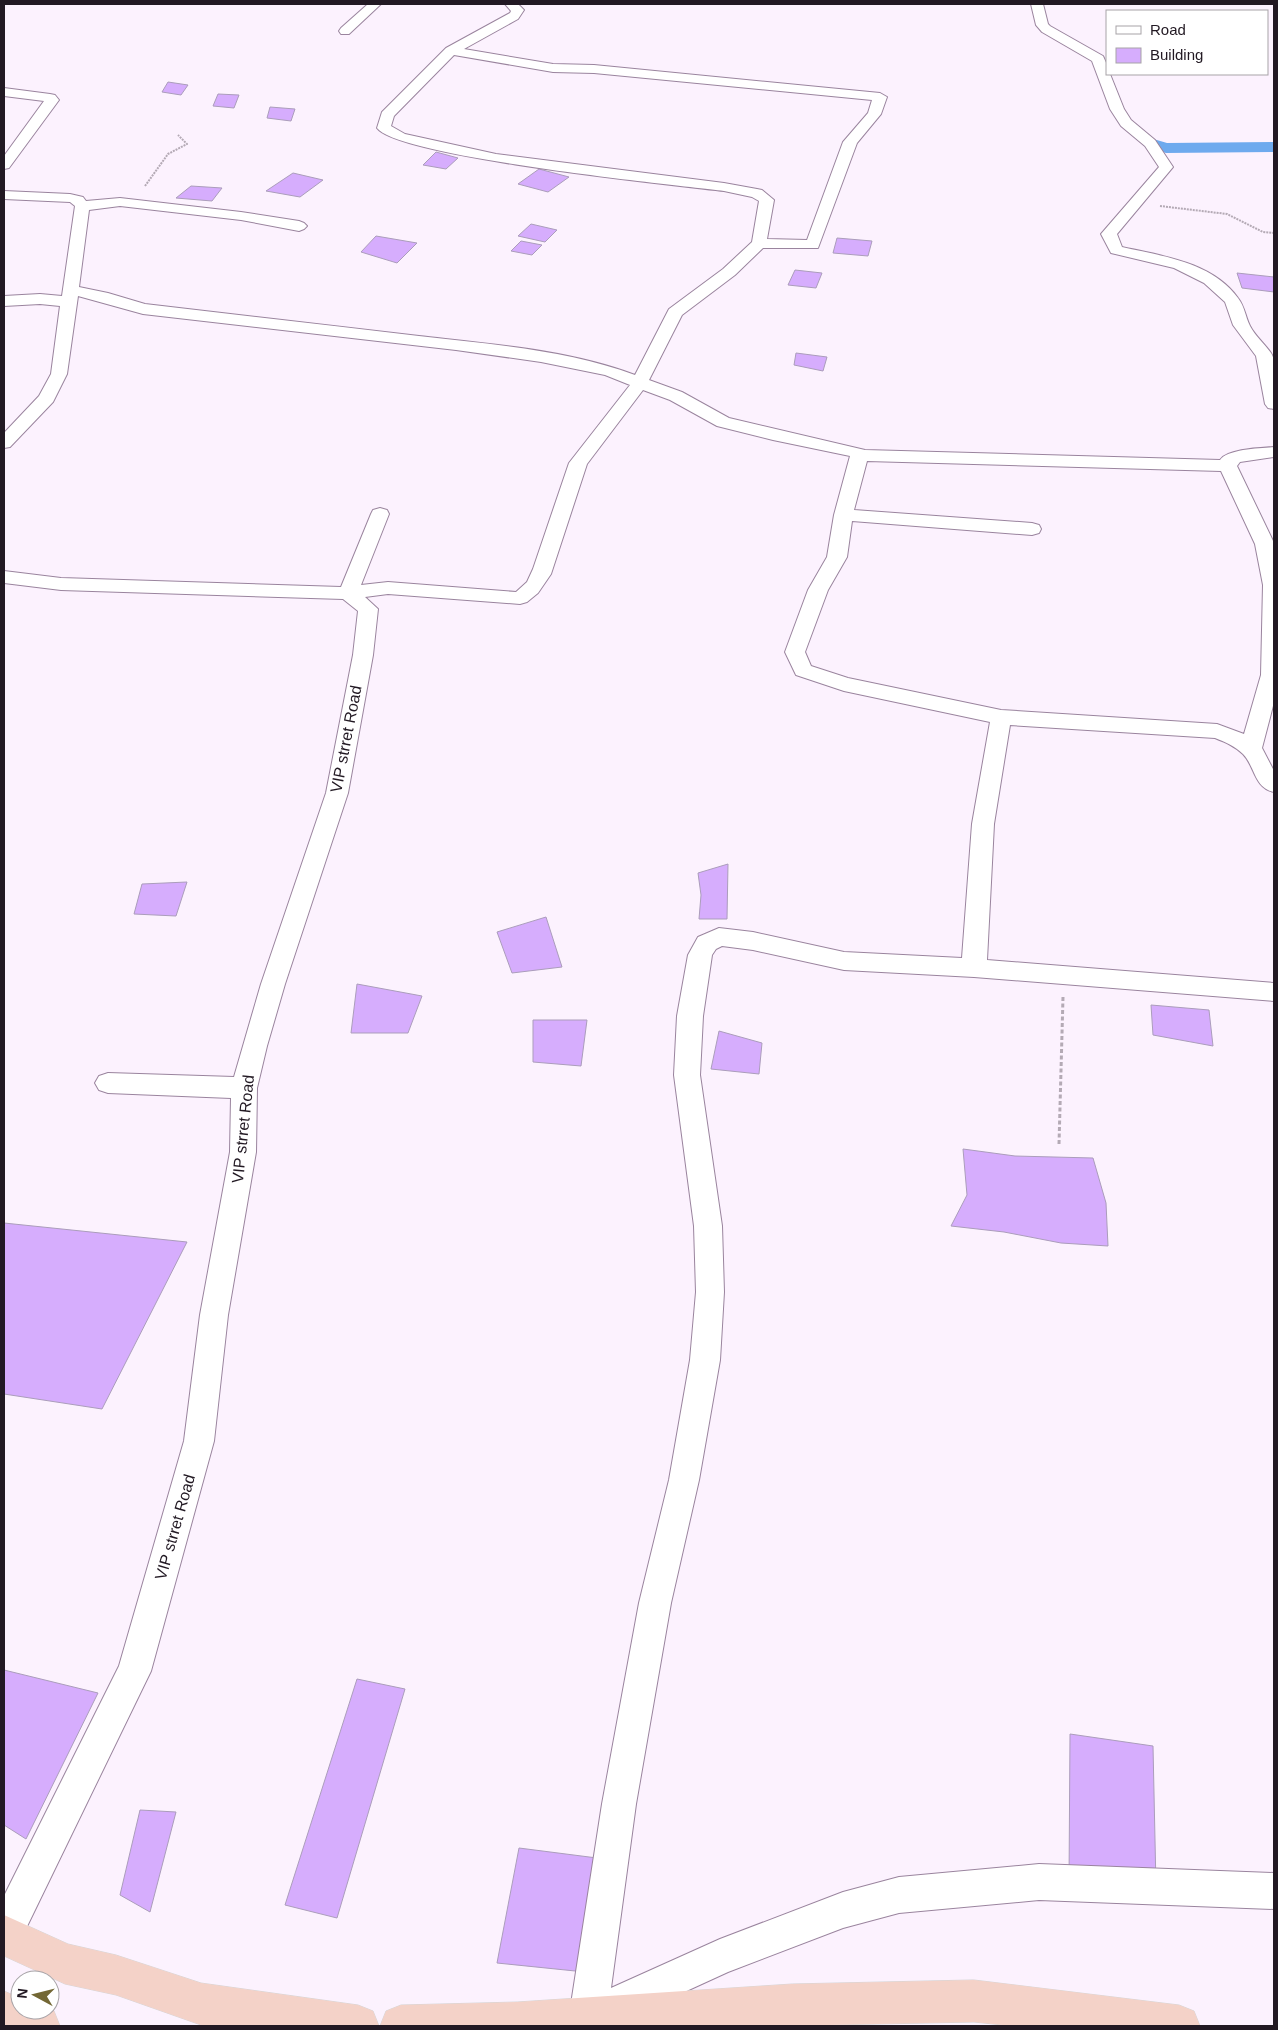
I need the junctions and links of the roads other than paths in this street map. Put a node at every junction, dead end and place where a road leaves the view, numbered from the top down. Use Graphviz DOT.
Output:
graph roads {
  1 [pos="375,4"];
  2 [pos="511,4"];
  3 [pos="1037,4"];
  4 [pos="345,31"];
  5 [pos="451,51"];
  6 [pos="4,92"];
  7 [pos="4,165"];
  8 [pos="4,195"];
  9 [pos="82,206"];
  10 [pos="299,226"];
  11 [pos="759,243"];
  12 [pos="71,296"];
  13 [pos="4,301"];
  14 [pos="639,384"];
  15 [pos="1274,404"];
  16 [pos="4,443"];
  17 [pos="1274,452"];
  18 [pos="859,455"];
  19 [pos="1228,466"];
  20 [pos="380,514"];
  21 [pos="843,515"];
  22 [pos="1032,529"];
  23 [pos="4,577"];
  24 [pos="348,593"];
  25 [pos="1001,717"];
  26 [pos="1251,749"];
  27 [pos="1274,785"];
  28 [pos="974,968"];
  29 [pos="1274,992"];
  30 [pos="108,1083"];
  31 [pos="244,1088"];
  32 [pos="1274,1891"];
  33 [pos="4,1934"];
  34 [pos="4,2012"];
  35 [pos="588,2017"];
  36 [pos="39,2026"];
  37 [pos="358,2026"];
  38 [pos="401,2026"];
  39 [pos="1179,2026"];
  1 -- 4 [label="street"];
  2 -- 5 [label="street"];
  3 -- 15 [label="street"];
  5 -- 11 [label="street"];
  5 -- 11 [label="street"];
  6 -- 7 [label="street"];
  8 -- 9 [label="street"];
  9 -- 10 [label="street"];
  9 -- 12 [label="street"];
  11 -- 14 [label="street"];
  12 -- 13 [label="street"];
  12 -- 14 [label="street"];
  12 -- 16 [label="street"];
  14 -- 18 [label="street"];
  14 -- 24 [label="street"];
  17 -- 19 [label="street"];
  18 -- 19 [label="street"];
  18 -- 21 [label="street"];
  19 -- 26 [label="street"];
  20 -- 24 [label="street"];
  21 -- 22 [label="street"];
  21 -- 25 [label="street"];
  23 -- 24 [label="street"];
  24 -- 31 [label="street, VIP strret Road"];
  25 -- 26 [label="street"];
  25 -- 28 [label="street"];
  26 -- 27 [label="street"];
  28 -- 29 [label="street"];
  28 -- 35 [label="street"];
  30 -- 31 [label="street"];
  31 -- 33 [label="street, VIP strret Road"];
  32 -- 35 [label="street"];
  33 -- 37 [label="highway"];
  34 -- 36 [label="highway"];
  35 -- 38 [label="highway"];
  35 -- 39 [label="highway"];
}
